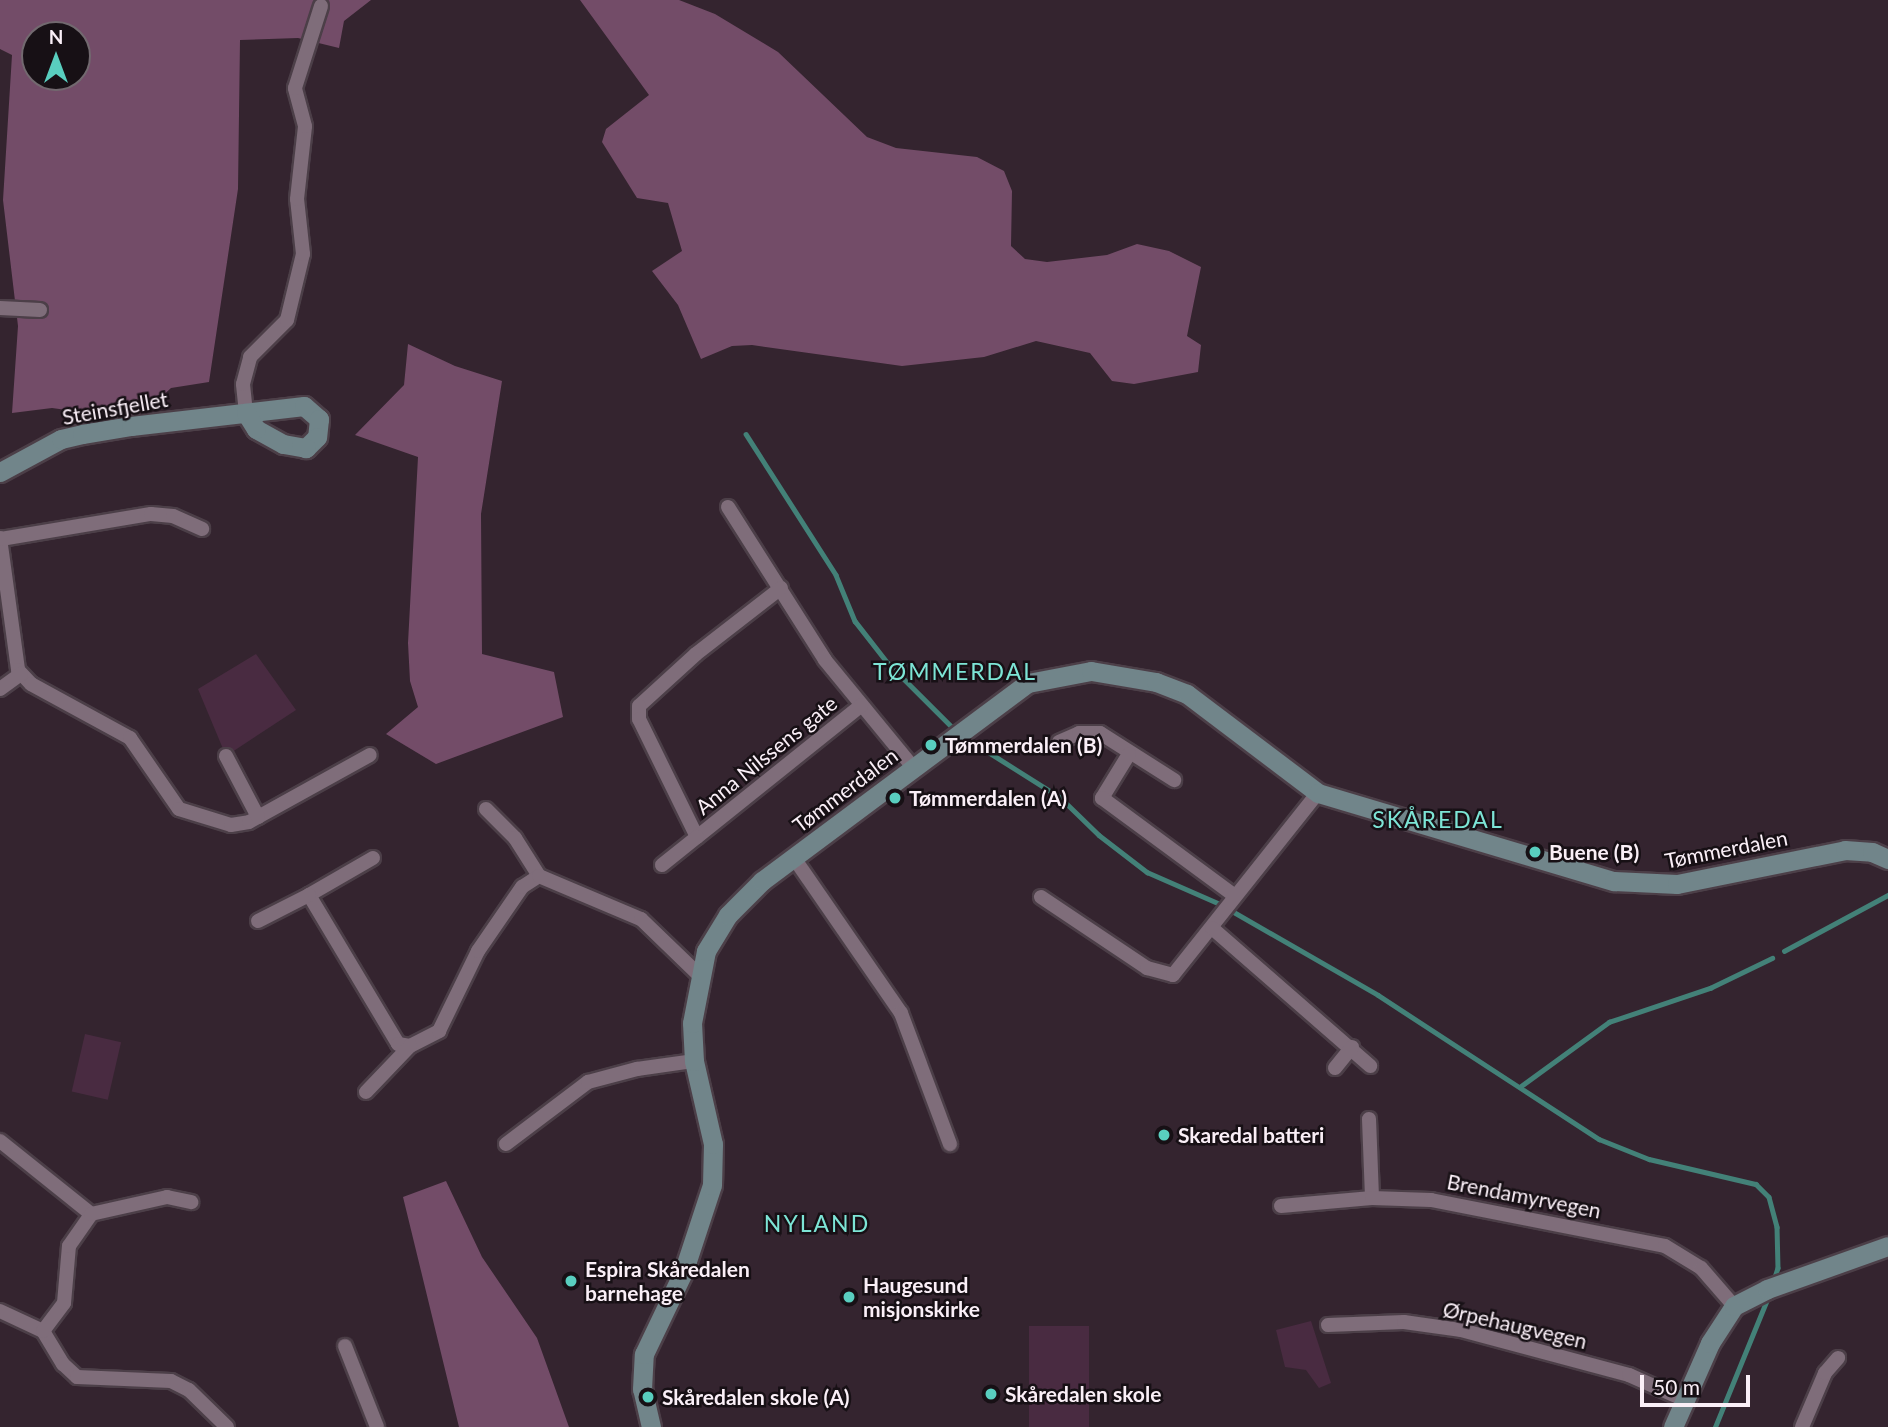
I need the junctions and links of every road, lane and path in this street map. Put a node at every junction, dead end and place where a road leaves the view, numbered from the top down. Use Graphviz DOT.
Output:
graph roads {
  1 [pos="321,6"];
  2 [pos="0,308"];
  3 [pos="40,310"];
  4 [pos="246,413"];
  5 [pos="0,472"];
  6 [pos="728,507"];
  7 [pos="202,529"];
  8 [pos="0,538"];
  9 [pos="781,588"];
  10 [pos="21,674"];
  11 [pos="0,689"];
  12 [pos="862,705"];
  13 [pos="1059,742"];
  14 [pos="1129,754"];
  15 [pos="370,755"];
  16 [pos="226,756"];
  17 [pos="913,767"];
  18 [pos="1174,780"];
  19 [pos="1318,793"];
  20 [pos="486,809"];
  21 [pos="258,817"];
  22 [pos="697,837"];
  23 [pos="373,858"];
  24 [pos="794,858"];
  25 [pos="1888,859"];
  26 [pos="662,865"];
  27 [pos="539,876"];
  28 [pos="309,895"];
  29 [pos="1235,896"];
  30 [pos="1041,897"];
  31 [pos="258,921"];
  32 [pos="1212,928"];
  33 [pos="698,974"];
  34 [pos="410,1046"];
  35 [pos="1352,1047"];
  36 [pos="695,1061"];
  37 [pos="1370,1066"];
  38 [pos="1335,1068"];
  39 [pos="366,1092"];
  40 [pos="1369,1119"];
  41 [pos="0,1141"];
  42 [pos="950,1143"];
  43 [pos="506,1144"];
  44 [pos="1372,1198"];
  45 [pos="191,1202"];
  46 [pos="1281,1206"];
  47 [pos="91,1214"];
  48 [pos="1888,1246"];
  49 [pos="1734,1306"];
  50 [pos="0,1311"];
  51 [pos="1328,1325"];
  52 [pos="43,1331"];
  53 [pos="345,1346"];
  54 [pos="1838,1358"];
  55 [pos="1685,1400"];
  56 [pos="227,1427"];
  57 [pos="377,1427"];
  58 [pos="651,1427"];
  59 [pos="1674,1427"];
  60 [pos="1802,1427"];
  1 -- 4 [label="street"];
  2 -- 3 [label="street"];
  4 -- 5 [label="street, Steinsfjellet"];
  6 -- 9 [label="street"];
  7 -- 8 [label="street"];
  8 -- 10 [label="street"];
  9 -- 12 [label="street"];
  9 -- 22 [label="street, Anna Nilssens gate"];
  10 -- 11 [label="street"];
  10 -- 21 [label="street"];
  12 -- 17 [label="street"];
  12 -- 22 [label="street, Anna Nilssens gate"];
  13 -- 14 [label="street"];
  14 -- 18 [label="street"];
  14 -- 29 [label="street"];
  15 -- 21 [label="street"];
  16 -- 21 [label="street"];
  17 -- 19 [label="street, Tømmerdalen"];
  17 -- 24 [label="street, Tømmerdalen"];
  19 -- 25 [label="street, Tømmerdalen"];
  19 -- 29 [label="street"];
  20 -- 27 [label="street"];
  22 -- 26 [label="street, Anna Nilssens gate"];
  23 -- 28 [label="street"];
  24 -- 33 [label="street, Tømmerdalen"];
  24 -- 42 [label="street"];
  27 -- 33 [label="street"];
  27 -- 34 [label="street"];
  28 -- 31 [label="street"];
  28 -- 34 [label="street"];
  29 -- 32 [label="street"];
  30 -- 32 [label="street"];
  32 -- 35 [label="street"];
  33 -- 36 [label="street, Tømmerdalen"];
  34 -- 39 [label="street"];
  35 -- 37 [label="street"];
  35 -- 38 [label="street"];
  36 -- 43 [label="street"];
  36 -- 58 [label="street, Tømmerdalen"];
  40 -- 44 [label="street"];
  41 -- 47 [label="street"];
  44 -- 46 [label="street, Brendamyrvegen"];
  44 -- 49 [label="street, Brendamyrvegen"];
  45 -- 47 [label="street"];
  47 -- 52 [label="street"];
  48 -- 49 [label="street"];
  49 -- 55 [label="street"];
  50 -- 52 [label="street"];
  51 -- 55 [label="street, Ørpehaugvegen"];
  52 -- 56 [label="street"];
  53 -- 57 [label="street"];
  54 -- 60 [label="street"];
  55 -- 59 [label="street"];
}
